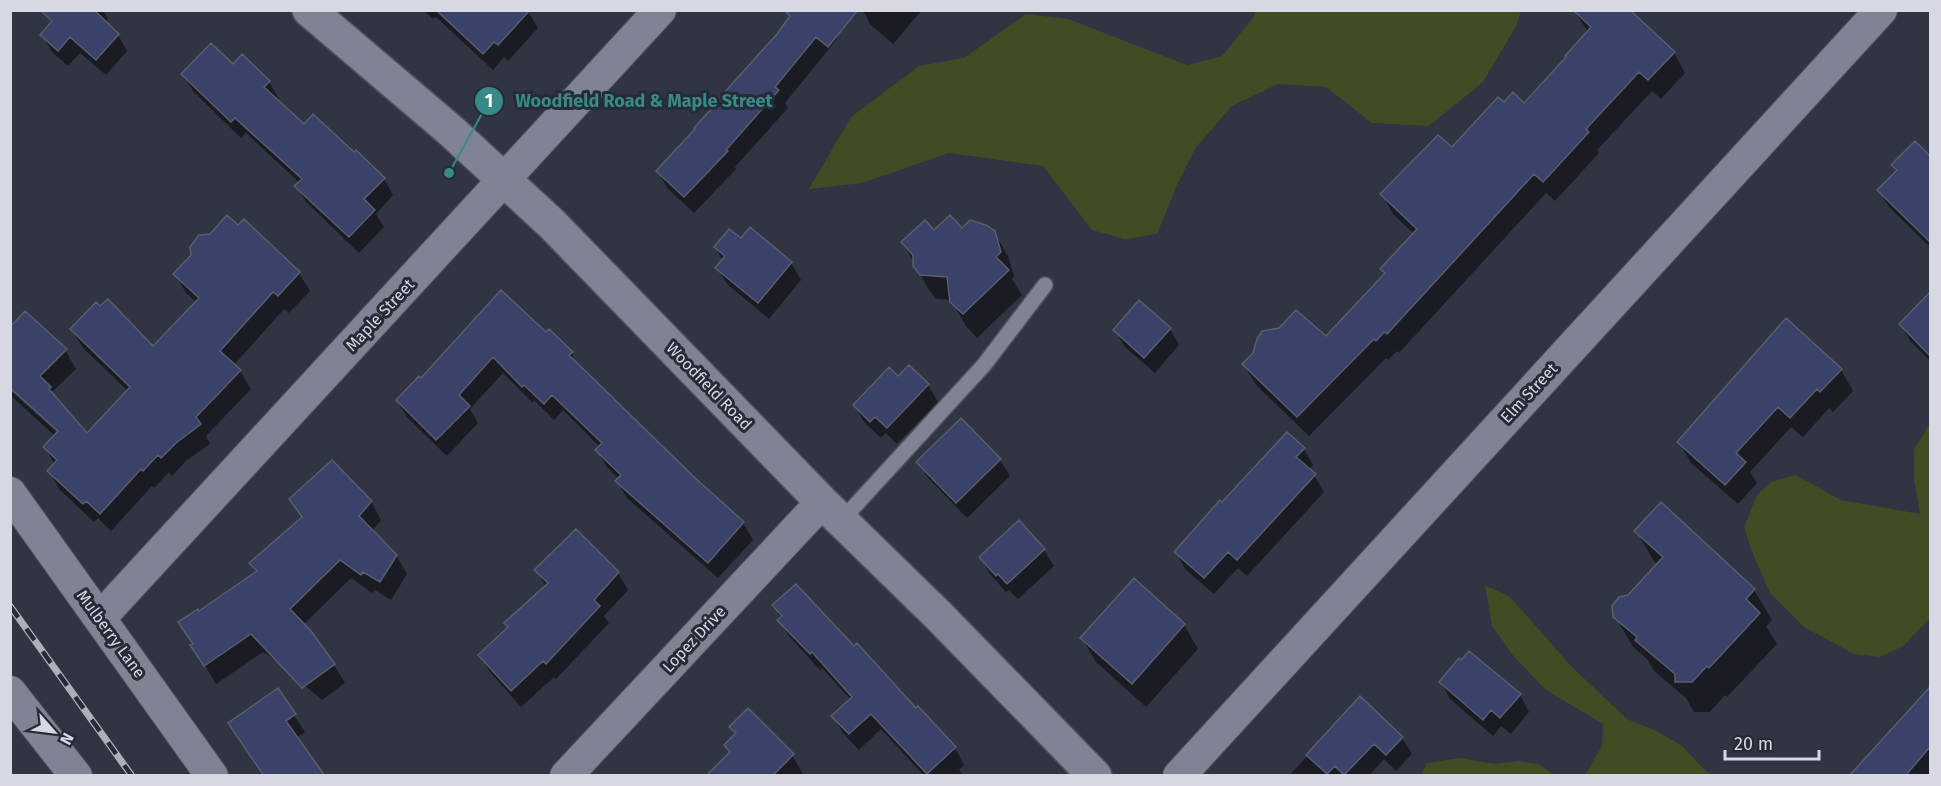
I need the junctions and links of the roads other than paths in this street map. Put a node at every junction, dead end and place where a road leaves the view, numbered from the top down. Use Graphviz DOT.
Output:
graph roads {
  1 [pos="309,10"];
  2 [pos="660,10"];
  3 [pos="1881,10"];
  4 [pos="505,180"];
  5 [pos="1045,285"];
  6 [pos="10,493"];
  7 [pos="832,512"];
  8 [pos="100,618"];
  9 [pos="15,706"];
  10 [pos="76,776"];
  11 [pos="212,776"];
  12 [pos="566,776"];
  13 [pos="1095,776"];
  14 [pos="1179,776"];
  1 -- 4 [label="main road, Woodfield Road"];
  2 -- 4 [label="street, Maple Street"];
  3 -- 14 [label="street, Elm Street"];
  4 -- 7 [label="main road, Woodfield Road"];
  4 -- 8 [label="street, Maple Street"];
  5 -- 7 [label="lane"];
  6 -- 8 [label="street, Mulberry Lane"];
  7 -- 12 [label="street, Lopez Drive"];
  7 -- 13 [label="main road, Woodfield Road"];
  8 -- 11 [label="street, Mulberry Lane"];
  9 -- 10 [label="street"];
}
